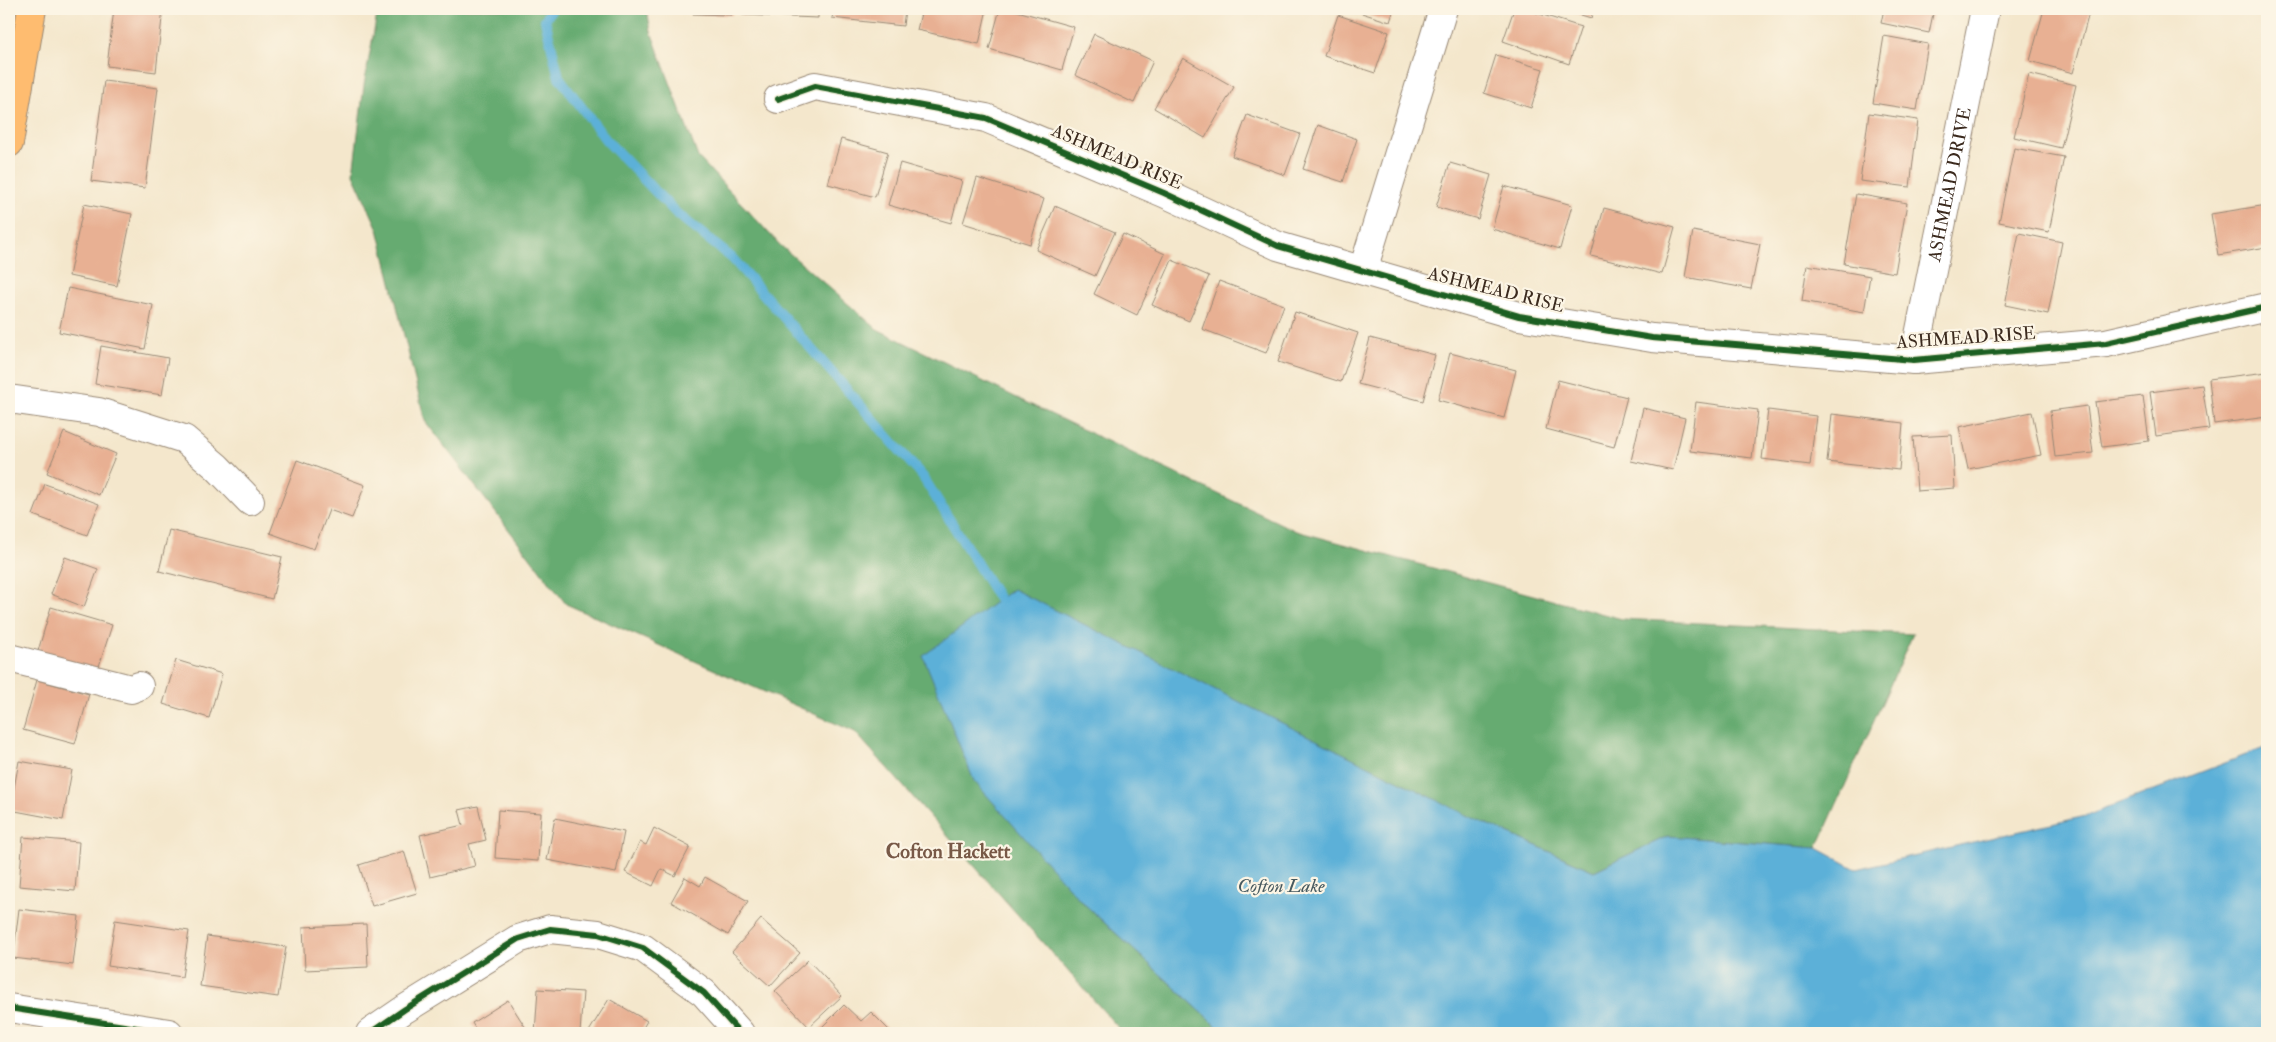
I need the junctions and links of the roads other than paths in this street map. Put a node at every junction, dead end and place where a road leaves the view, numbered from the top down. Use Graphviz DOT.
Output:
graph roads {
  1 [pos="32,9"];
  2 [pos="1443,9"];
  3 [pos="1985,9"];
  4 [pos="778,99"];
  5 [pos="9,143"];
  6 [pos="1363,270"];
  7 [pos="2267,307"];
  8 [pos="1914,360"];
  9 [pos="9,399"];
  10 [pos="250,501"];
  11 [pos="9,658"];
  12 [pos="139,686"];
  13 [pos="9,1008"];
  14 [pos="169,1033"];
  15 [pos="370,1033"];
  16 [pos="740,1033"];
  1 -- 5 [label="main road"];
  2 -- 6 [label="street"];
  3 -- 8 [label="street, ASHMEAD DRIVE"];
  4 -- 6 [label="street, ASHMEAD RISE"];
  6 -- 8 [label="street, ASHMEAD RISE"];
  7 -- 8 [label="street, ASHMEAD RISE"];
  9 -- 10 [label="street"];
  11 -- 12 [label="street"];
  13 -- 14 [label="street"];
  15 -- 16 [label="street"];
}
